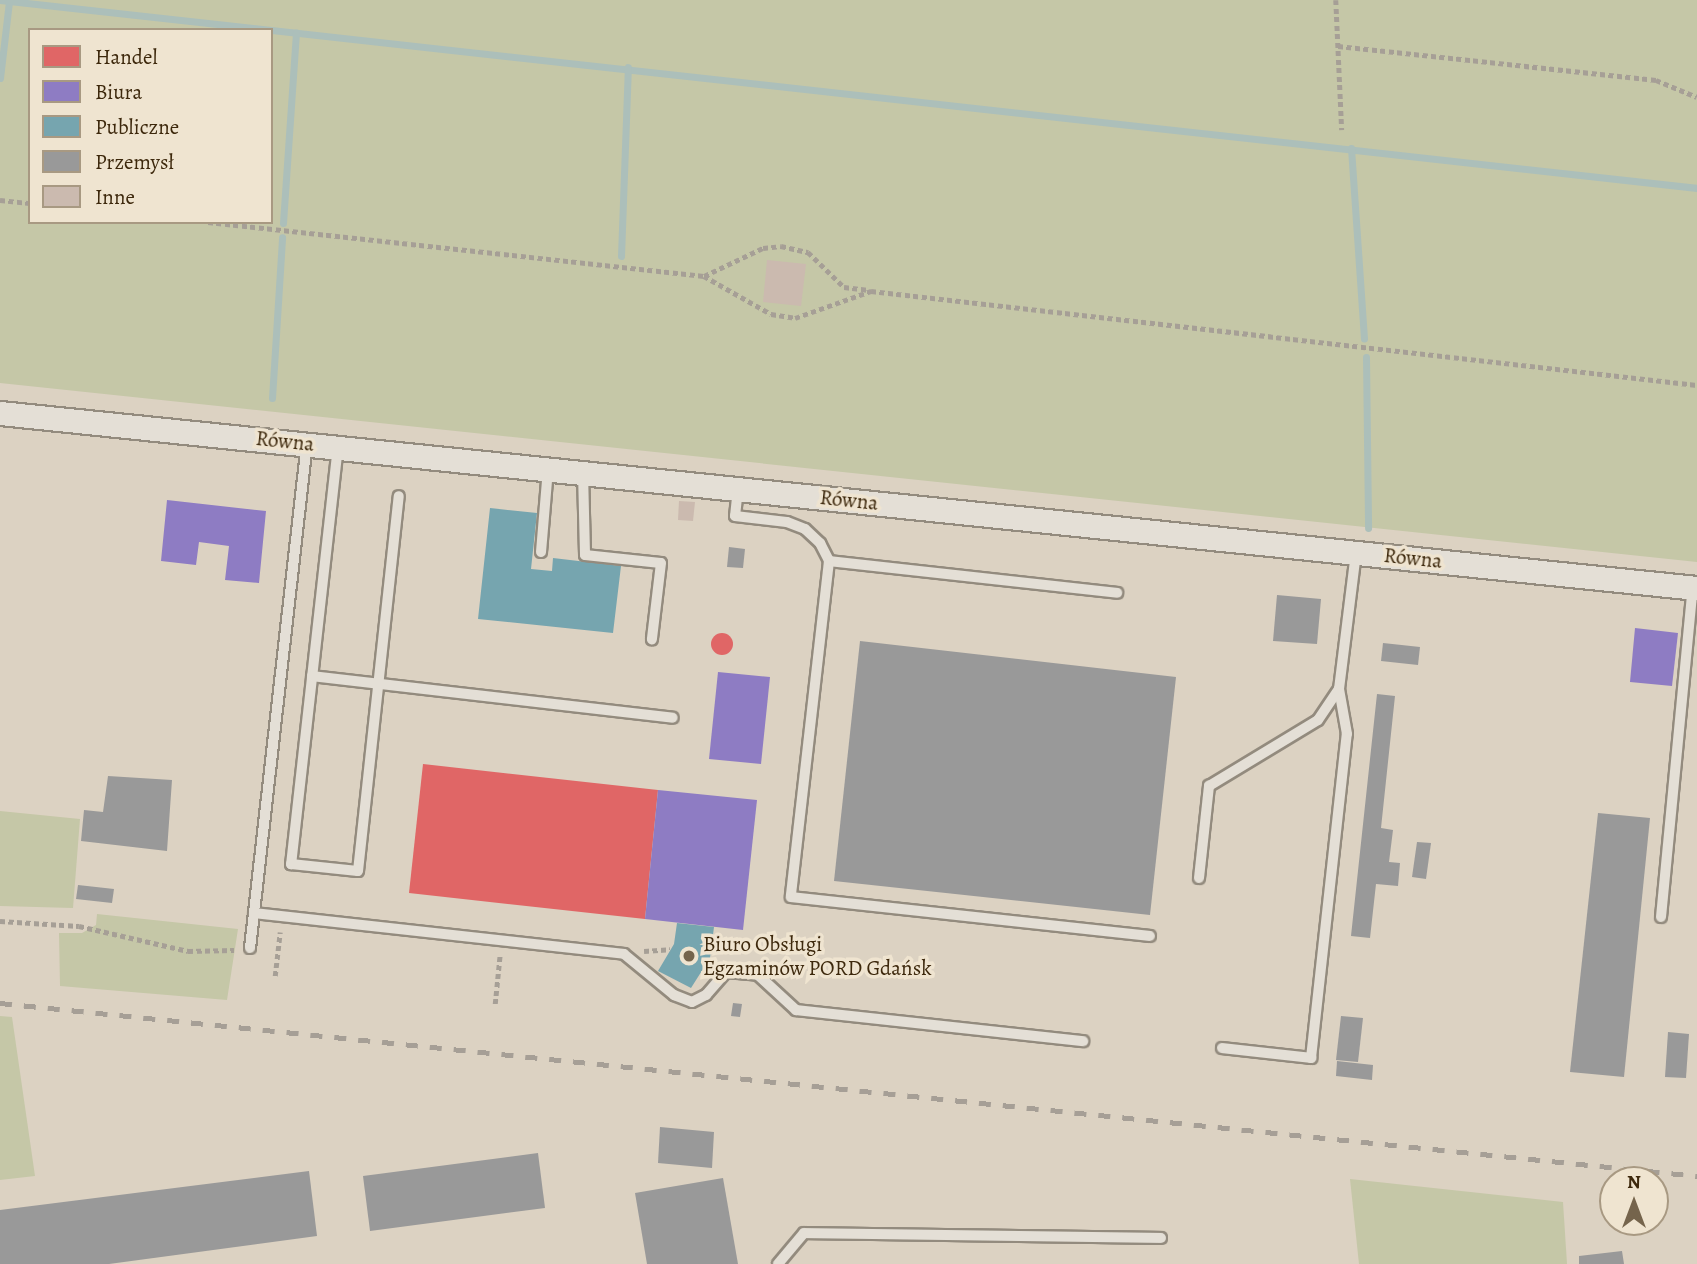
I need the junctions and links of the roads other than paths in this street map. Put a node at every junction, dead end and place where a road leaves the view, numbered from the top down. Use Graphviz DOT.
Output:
graph roads {
  1 [pos="0,413"];
  2 [pos="307,443"];
  3 [pos="338,446"];
  4 [pos="548,468"];
  5 [pos="583,472"];
  6 [pos="738,488"];
  7 [pos="400,496"];
  8 [pos="541,552"];
  9 [pos="1356,552"];
  10 [pos="829,561"];
  11 [pos="1695,588"];
  12 [pos="1117,593"];
  13 [pos="652,639"];
  14 [pos="312,676"];
  15 [pos="379,684"];
  16 [pos="1339,689"];
  17 [pos="673,718"];
  18 [pos="1199,878"];
  19 [pos="254,913"];
  20 [pos="1661,918"];
  21 [pos="1150,936"];
  22 [pos="250,948"];
  23 [pos="1083,1041"];
  24 [pos="1222,1048"];
  25 [pos="1161,1238"];
  26 [pos="778,1264"];
  1 -- 2 [label="street, Równa"];
  2 -- 3 [label="street, Równa"];
  2 -- 19 [label="lane"];
  3 -- 4 [label="street, Równa"];
  3 -- 14 [label="lane"];
  4 -- 5 [label="street, Równa"];
  4 -- 8 [label="lane"];
  5 -- 6 [label="street, Równa"];
  5 -- 13 [label="lane"];
  6 -- 9 [label="street, Równa"];
  6 -- 10 [label="lane"];
  7 -- 15 [label="lane"];
  9 -- 11 [label="street, Równa"];
  9 -- 16 [label="lane"];
  10 -- 12 [label="lane"];
  10 -- 21 [label="lane"];
  11 -- 20 [label="lane"];
  14 -- 15 [label="lane"];
  14 -- 15 [label="lane"];
  15 -- 17 [label="lane"];
  16 -- 18 [label="lane"];
  16 -- 24 [label="lane"];
  19 -- 22 [label="lane"];
  19 -- 23 [label="lane"];
  25 -- 26 [label="lane"];
}
